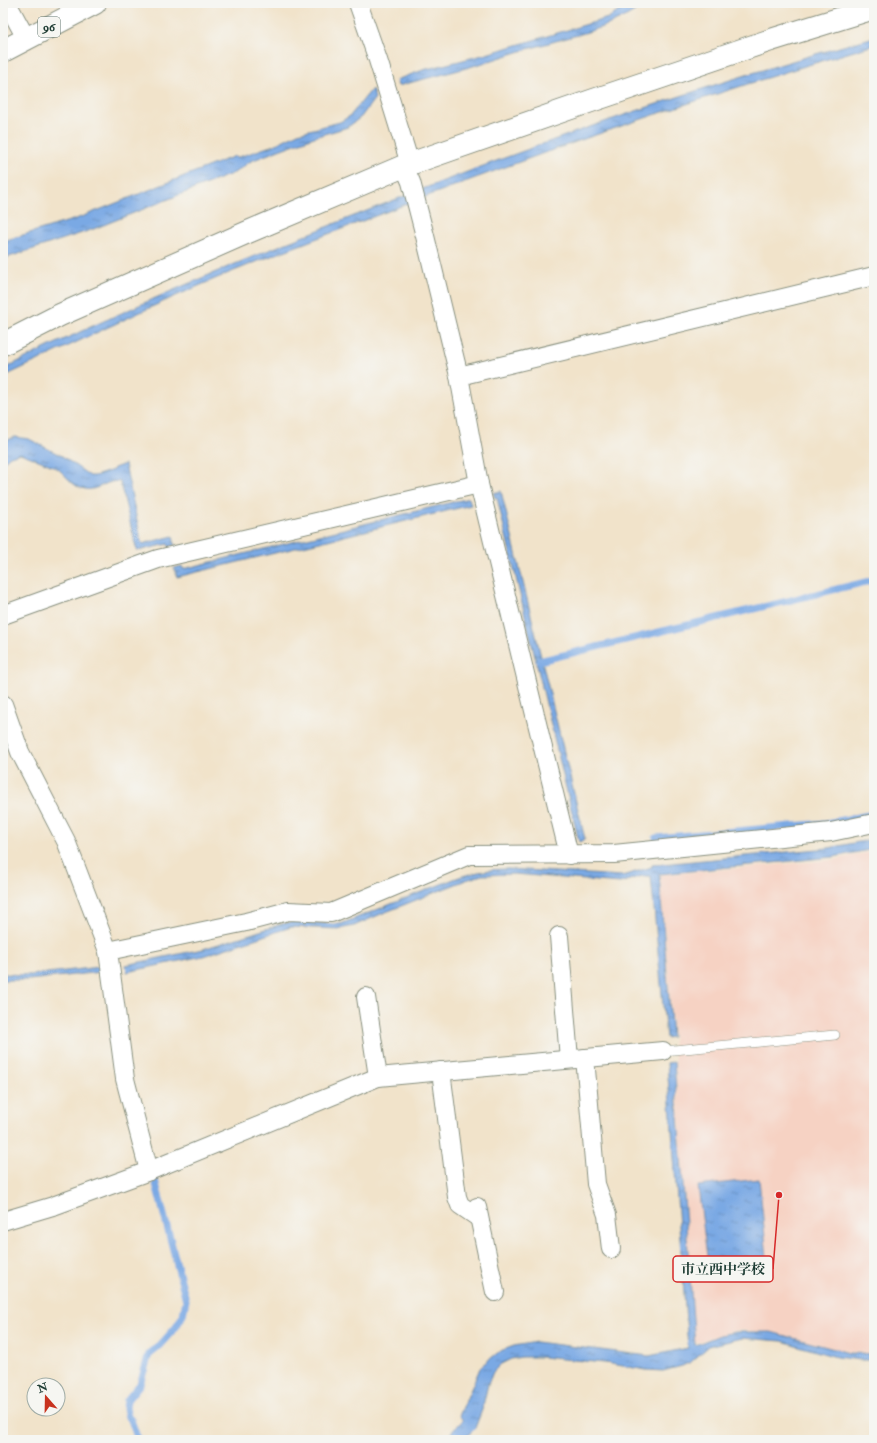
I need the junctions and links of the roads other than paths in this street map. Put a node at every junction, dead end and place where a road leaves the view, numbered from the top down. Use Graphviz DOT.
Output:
graph roads {
  1 [pos="95,3"];
  2 [pos="358,3"];
  3 [pos="874,8"];
  4 [pos="12,15"];
  5 [pos="3,51"];
  6 [pos="407,165"];
  7 [pos="874,276"];
  8 [pos="3,344"];
  9 [pos="459,376"];
  10 [pos="479,484"];
  11 [pos="3,615"];
  12 [pos="3,704"];
  13 [pos="874,823"];
  14 [pos="569,855"];
  15 [pos="559,936"];
  16 [pos="108,951"];
  17 [pos="366,997"];
  18 [pos="835,1035"];
  19 [pos="663,1050"];
  20 [pos="577,1059"];
  21 [pos="441,1072"];
  22 [pos="378,1077"];
  23 [pos="149,1171"];
  24 [pos="32,1212"];
  25 [pos="3,1213"];
  26 [pos="3,1221"];
  27 [pos="611,1249"];
  28 [pos="495,1292"];
  1 -- 4 [label="street, 96"];
  2 -- 6 [label="street"];
  3 -- 6 [label="street"];
  4 -- 5 [label="street, 96"];
  6 -- 8 [label="street"];
  6 -- 9 [label="street"];
  7 -- 9 [label="street"];
  9 -- 10 [label="street"];
  10 -- 11 [label="street"];
  10 -- 14 [label="street"];
  12 -- 16 [label="street"];
  13 -- 14 [label="street"];
  14 -- 16 [label="street"];
  15 -- 20 [label="street"];
  16 -- 23 [label="street"];
  17 -- 22 [label="street"];
  18 -- 19 [label="lane"];
  19 -- 20 [label="street"];
  20 -- 21 [label="street"];
  20 -- 27 [label="street"];
  21 -- 22 [label="street"];
  21 -- 28 [label="street"];
  22 -- 23 [label="street"];
  23 -- 24 [label="street"];
  24 -- 25 [label="lane"];
  24 -- 26 [label="street"];
}
